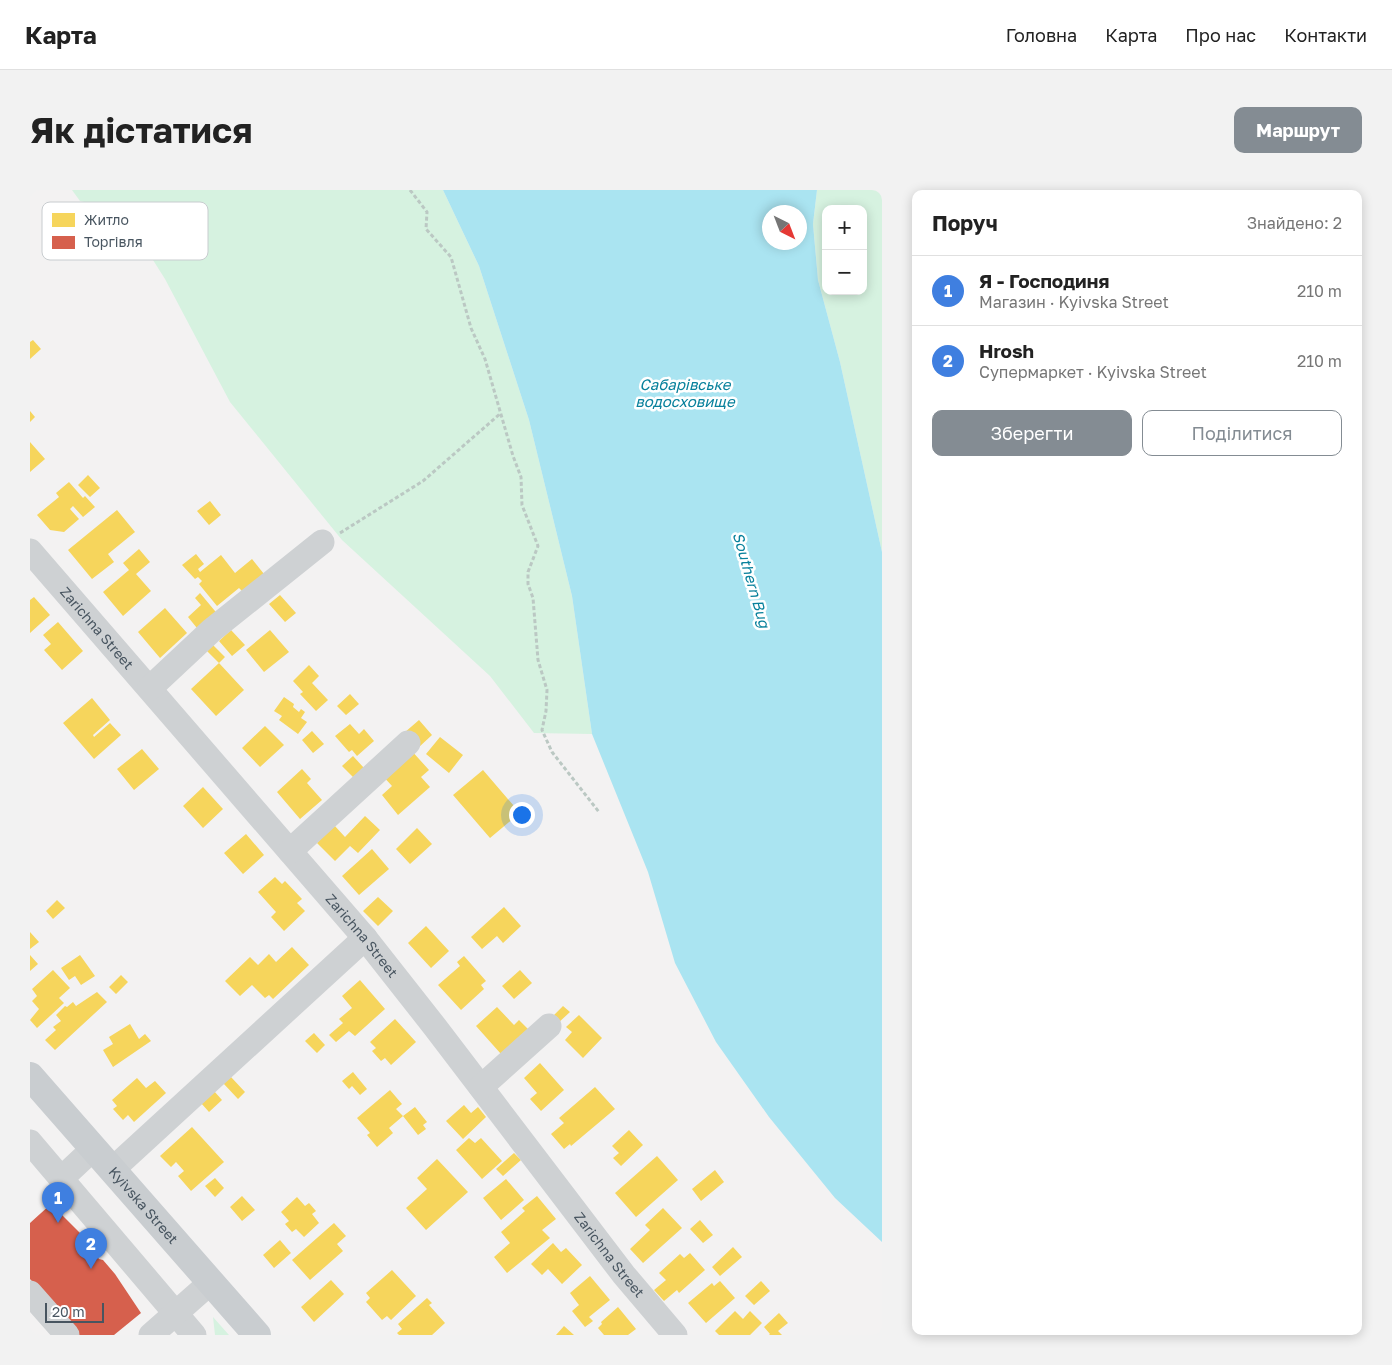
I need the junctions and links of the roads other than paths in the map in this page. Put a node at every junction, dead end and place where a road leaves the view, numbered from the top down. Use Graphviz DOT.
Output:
graph roads {
  1 [pos="322,542"];
  2 [pos="30,551"];
  3 [pos="150,688"];
  4 [pos="408,743"];
  5 [pos="290,851"];
  6 [pos="365,938"];
  7 [pos="549,1026"];
  8 [pos="30,1076"];
  9 [pos="481,1087"];
  10 [pos="30,1142"];
  11 [pos="94,1148"];
  12 [pos="113,1169"];
  13 [pos="62,1178"];
  14 [pos="211,1282"];
  15 [pos="30,1293"];
  16 [pos="176,1313"];
  17 [pos="67,1335"];
  18 [pos="151,1335"];
  19 [pos="194,1335"];
  20 [pos="257,1335"];
  21 [pos="675,1335"];
  1 -- 3 [label="street"];
  2 -- 3 [label="street, Zarichna Street"];
  3 -- 5 [label="street, Zarichna Street"];
  4 -- 5 [label="street"];
  5 -- 6 [label="street, Zarichna Street"];
  6 -- 9 [label="street, Zarichna Street"];
  6 -- 12 [label="street"];
  7 -- 9 [label="street"];
  8 -- 11 [label="main road, Kyivska Street"];
  9 -- 21 [label="street, Zarichna Street"];
  10 -- 13 [label="street"];
  11 -- 12 [label="main road, Kyivska Street"];
  11 -- 13 [label="street"];
  12 -- 14 [label="main road, Kyivska Street"];
  13 -- 16 [label="street"];
  14 -- 16 [label="street"];
  14 -- 20 [label="main road, Kyivska Street"];
  15 -- 17 [label="street"];
  16 -- 18 [label="street"];
  16 -- 19 [label="street"];
}
